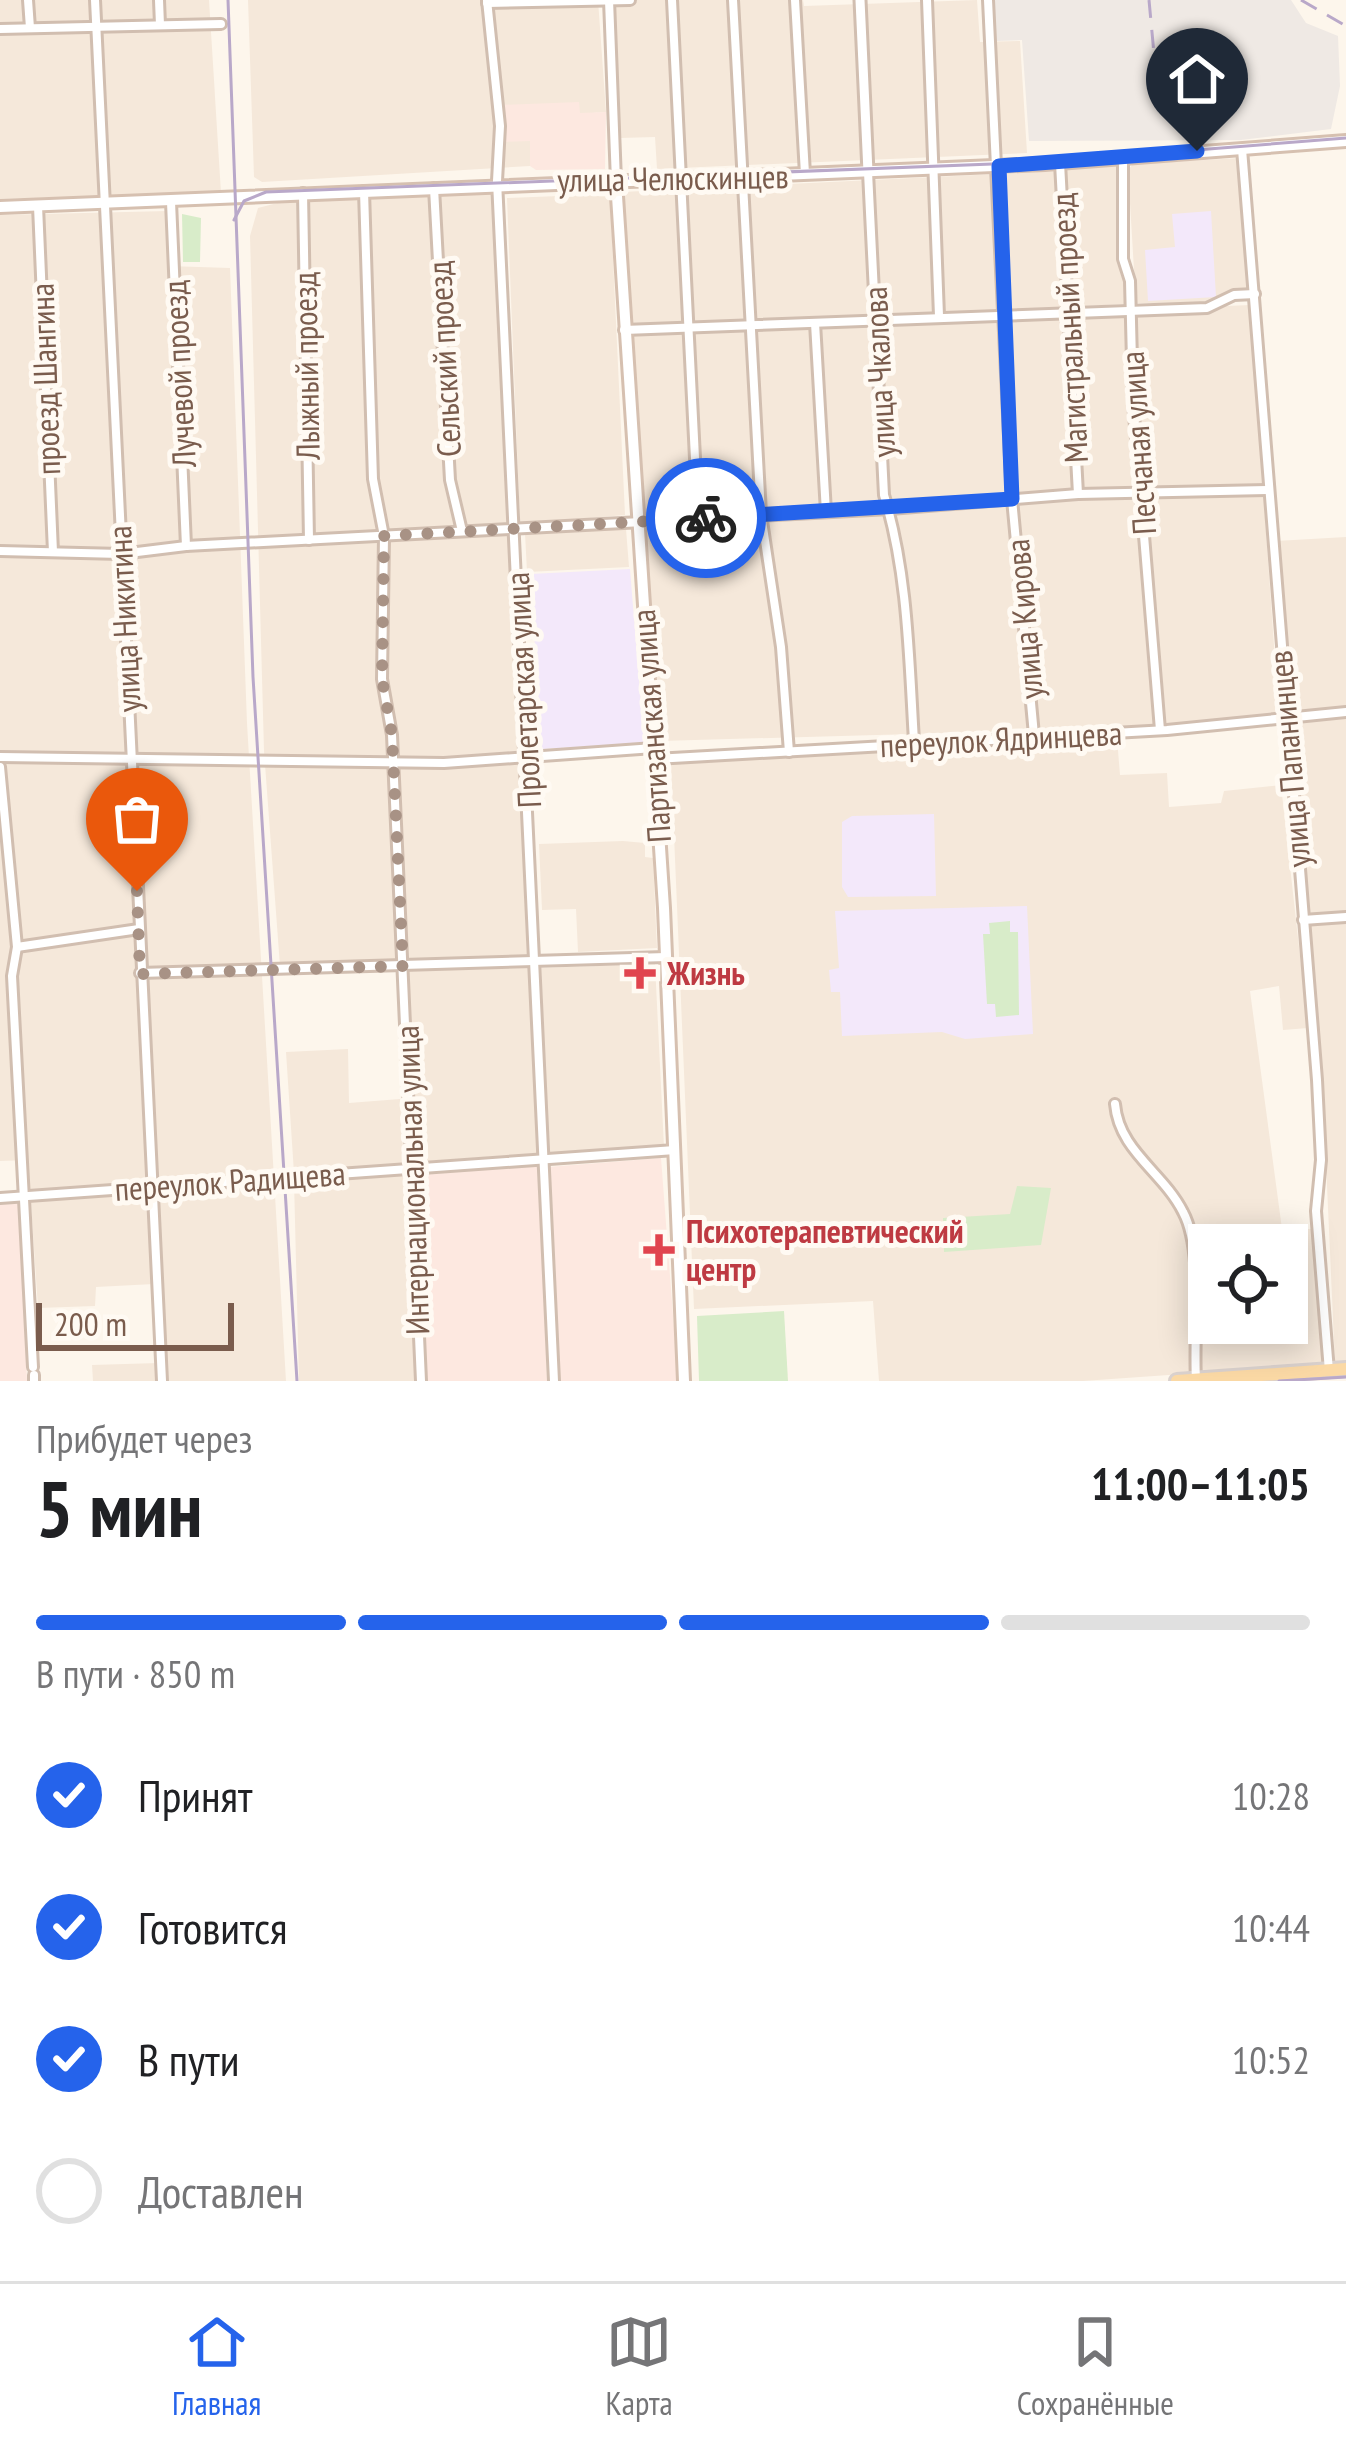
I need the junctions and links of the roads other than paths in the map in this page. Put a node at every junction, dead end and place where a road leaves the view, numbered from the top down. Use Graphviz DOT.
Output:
graph roads {
  1 [pos="28,0"];
  2 [pos="95,0"];
  3 [pos="159,0"];
  4 [pos="630,0"];
  5 [pos="672,0"];
  6 [pos="733,0"];
  7 [pos="795,0"];
  8 [pos="860,0"];
  9 [pos="927,0"];
  10 [pos="988,0"];
  11 [pos="487,1"];
  12 [pos="550,1"];
  13 [pos="609,1"];
  14 [pos="221,24"];
  15 [pos="160,25"];
  16 [pos="30,28"];
  17 [pos="96,28"];
  18 [pos="0,29"];
  19 [pos="1346,141"];
  20 [pos="1242,148"];
  21 [pos="1124,157"];
  22 [pos="1060,163"];
  23 [pos="999,166"];
  24 [pos="934,169"];
  25 [pos="868,172"];
  26 [pos="805,174"];
  27 [pos="745,176"];
  28 [pos="682,180"];
  29 [pos="616,181"];
  30 [pos="497,183"];
  31 [pos="434,186"];
  32 [pos="364,189"];
  33 [pos="303,192"];
  34 [pos="171,202"];
  35 [pos="104,204"];
  36 [pos="38,206"];
  37 [pos="0,207"];
  38 [pos="1255,294"];
  39 [pos="1129,308"];
  40 [pos="1068,310"];
  41 [pos="1004,313"];
  42 [pos="939,316"];
  43 [pos="877,320"];
  44 [pos="815,323"];
  45 [pos="753,326"];
  46 [pos="688,328"];
  47 [pos="624,329"];
  48 [pos="1267,490"];
  49 [pos="1078,494"];
  50 [pos="1141,496"];
  51 [pos="1012,499"];
  52 [pos="890,509"];
  53 [pos="826,512"];
  54 [pos="761,514"];
  55 [pos="698,518"];
  56 [pos="636,523"];
  57 [pos="516,529"];
  58 [pos="462,531"];
  59 [pos="384,536"];
  60 [pos="309,540"];
  61 [pos="186,546"];
  62 [pos="0,551"];
  63 [pos="53,552"];
  64 [pos="121,554"];
  65 [pos="1346,712"];
  66 [pos="1285,718"];
  67 [pos="1160,730"];
  68 [pos="1034,735"];
  69 [pos="914,741"];
  70 [pos="789,752"];
  71 [pos="654,753"];
  72 [pos="526,757"];
  73 [pos="0,758"];
  74 [pos="131,761"];
  75 [pos="393,764"];
  76 [pos="0,767"];
  77 [pos="1346,917"];
  78 [pos="1303,920"];
  79 [pos="139,929"];
  80 [pos="16,947"];
  81 [pos="666,957"];
  82 [pos="536,961"];
  83 [pos="403,966"];
  84 [pos="140,974"];
  85 [pos="0,976"];
  86 [pos="12,976"];
  87 [pos="1115,1105"];
  88 [pos="675,1150"];
  89 [pos="544,1157"];
  90 [pos="412,1167"];
  91 [pos="153,1187"];
  92 [pos="27,1196"];
  93 [pos="0,1198"];
  94 [pos="1346,1370"];
  95 [pos="1329,1371"];
  96 [pos="34,1374"];
  97 [pos="1196,1380"];
  98 [pos="162,1381"];
  99 [pos="421,1381"];
  100 [pos="554,1381"];
  101 [pos="684,1381"];
  102 [pos="1178,1381"];
  1 -- 16 [label="street"];
  2 -- 17 [label="street, улица Никитина"];
  3 -- 15 [label="street"];
  4 -- 13 [label="street"];
  5 -- 28 [label="street"];
  6 -- 27 [label="street"];
  7 -- 26 [label="street"];
  8 -- 25 [label="street, улица Чкалова"];
  9 -- 24 [label="street"];
  10 -- 23 [label="street, улица Кирова"];
  11 -- 12 [label="street"];
  11 -- 30 [label="street, Пролетарская улица"];
  12 -- 13 [label="street"];
  13 -- 29 [label="street, Партизанская улица"];
  14 -- 15 [label="street"];
  15 -- 17 [label="street"];
  16 -- 17 [label="street"];
  16 -- 18 [label="street"];
  17 -- 35 [label="street, улица Никитина"];
  19 -- 20 [label="main road, улица Челюскинцев"];
  20 -- 21 [label="main road, улица Челюскинцев"];
  20 -- 38 [label="street, улица Папанинцев"];
  21 -- 22 [label="main road, улица Челюскинцев"];
  21 -- 39 [label="street, Песчаная улица"];
  22 -- 23 [label="main road, улица Челюскинцев"];
  22 -- 40 [label="street, Магистральный проезд"];
  23 -- 24 [label="main road, улица Челюскинцев"];
  23 -- 41 [label="street, улица Кирова"];
  24 -- 25 [label="main road, улица Челюскинцев"];
  24 -- 42 [label="street"];
  25 -- 26 [label="main road, улица Челюскинцев"];
  25 -- 43 [label="street, улица Чкалова"];
  26 -- 27 [label="main road, улица Челюскинцев"];
  27 -- 28 [label="main road, улица Челюскинцев"];
  27 -- 45 [label="street"];
  28 -- 29 [label="main road, улица Челюскинцев"];
  28 -- 46 [label="street"];
  29 -- 30 [label="main road, улица Челюскинцев"];
  29 -- 47 [label="main road, Партизанская улица"];
  30 -- 31 [label="main road, улица Челюскинцев"];
  30 -- 57 [label="street, Пролетарская улица"];
  31 -- 32 [label="main road, улица Челюскинцев"];
  31 -- 58 [label="street, Сельский проезд"];
  32 -- 33 [label="main road, улица Челюскинцев"];
  32 -- 59 [label="street, Интернациональная улица"];
  33 -- 34 [label="main road, улица Челюскинцев"];
  33 -- 60 [label="street, Лыжный проезд"];
  34 -- 35 [label="main road, улица Челюскинцев"];
  34 -- 61 [label="street, Лучевой проезд"];
  35 -- 36 [label="main road, улица Челюскинцев"];
  35 -- 64 [label="street, улица Никитина"];
  36 -- 37 [label="main road, улица Челюскинцев"];
  36 -- 63 [label="street, проезд Шангина"];
  38 -- 39 [label="street"];
  38 -- 48 [label="street, улица Папанинцев"];
  39 -- 40 [label="street"];
  39 -- 50 [label="street, Песчаная улица"];
  40 -- 41 [label="street"];
  40 -- 49 [label="street, Магистральный проезд"];
  41 -- 42 [label="street"];
  41 -- 51 [label="street, улица Кирова"];
  42 -- 43 [label="street"];
  43 -- 44 [label="street"];
  43 -- 52 [label="street, улица Чкалова"];
  44 -- 45 [label="street"];
  44 -- 53 [label="street"];
  45 -- 46 [label="street"];
  45 -- 54 [label="street"];
  46 -- 47 [label="street"];
  46 -- 55 [label="street"];
  47 -- 56 [label="main road, Партизанская улица"];
  48 -- 50 [label="street"];
  48 -- 66 [label="street, улица Папанинцев"];
  49 -- 50 [label="street"];
  49 -- 51 [label="street"];
  50 -- 67 [label="street, Песчаная улица"];
  51 -- 52 [label="street"];
  51 -- 68 [label="street, улица Кирова"];
  52 -- 53 [label="street"];
  52 -- 69 [label="street, улица Чкалова"];
  53 -- 54 [label="street"];
  54 -- 55 [label="street"];
  54 -- 70 [label="street"];
  55 -- 56 [label="street"];
  56 -- 57 [label="street"];
  56 -- 71 [label="main road, Партизанская улица"];
  57 -- 58 [label="street"];
  57 -- 72 [label="street, Пролетарская улица"];
  58 -- 59 [label="street"];
  59 -- 60 [label="street"];
  59 -- 75 [label="street, Интернациональная улица"];
  60 -- 61 [label="street"];
  61 -- 64 [label="street"];
  62 -- 63 [label="street"];
  63 -- 64 [label="street"];
  64 -- 74 [label="street, улица Никитина"];
  65 -- 66 [label="street, переулок Ядринцева"];
  66 -- 67 [label="street, переулок Ядринцева"];
  66 -- 78 [label="street, улица Папанинцев"];
  67 -- 68 [label="street, переулок Ядринцева"];
  68 -- 69 [label="street, переулок Ядринцева"];
  69 -- 70 [label="street, переулок Ядринцева"];
  70 -- 71 [label="street, переулок Ядринцева"];
  71 -- 72 [label="street, переулок Ядринцева"];
  71 -- 81 [label="main road, Партизанская улица"];
  72 -- 75 [label="street, переулок Ядринцева"];
  72 -- 82 [label="street, Пролетарская улица"];
  73 -- 74 [label="street, переулок Ядринцева"];
  74 -- 75 [label="street, переулок Ядринцева"];
  74 -- 79 [label="street, улица Никитина"];
  75 -- 83 [label="street, Интернациональная улица"];
  76 -- 80 [label="street"];
  77 -- 78 [label="street"];
  78 -- 95 [label="street, улица Папанинцев"];
  79 -- 80 [label="street"];
  79 -- 84 [label="street, улица Никитина"];
  80 -- 86 [label="street"];
  81 -- 82 [label="street"];
  81 -- 88 [label="main road, Партизанская улица"];
  82 -- 83 [label="street"];
  82 -- 89 [label="street, Пролетарская улица"];
  83 -- 84 [label="street"];
  83 -- 90 [label="street, Интернациональная улица"];
  84 -- 91 [label="street, улица Никитина"];
  85 -- 86 [label="street"];
  86 -- 92 [label="street"];
  87 -- 97 [label="street"];
  88 -- 89 [label="street, переулок Радищева"];
  88 -- 101 [label="main road, Партизанская улица"];
  89 -- 90 [label="street, переулок Радищева"];
  89 -- 100 [label="street, Пролетарская улица"];
  90 -- 91 [label="street, переулок Радищева"];
  90 -- 99 [label="street, Интернациональная улица"];
  91 -- 92 [label="street, переулок Радищева"];
  91 -- 98 [label="street, улица Никитина"];
  92 -- 93 [label="street, переулок Радищева"];
  92 -- 96 [label="street"];
  94 -- 95 [label="main road"];
  95 -- 97 [label="main road"];
  97 -- 102 [label="main road"];
}
